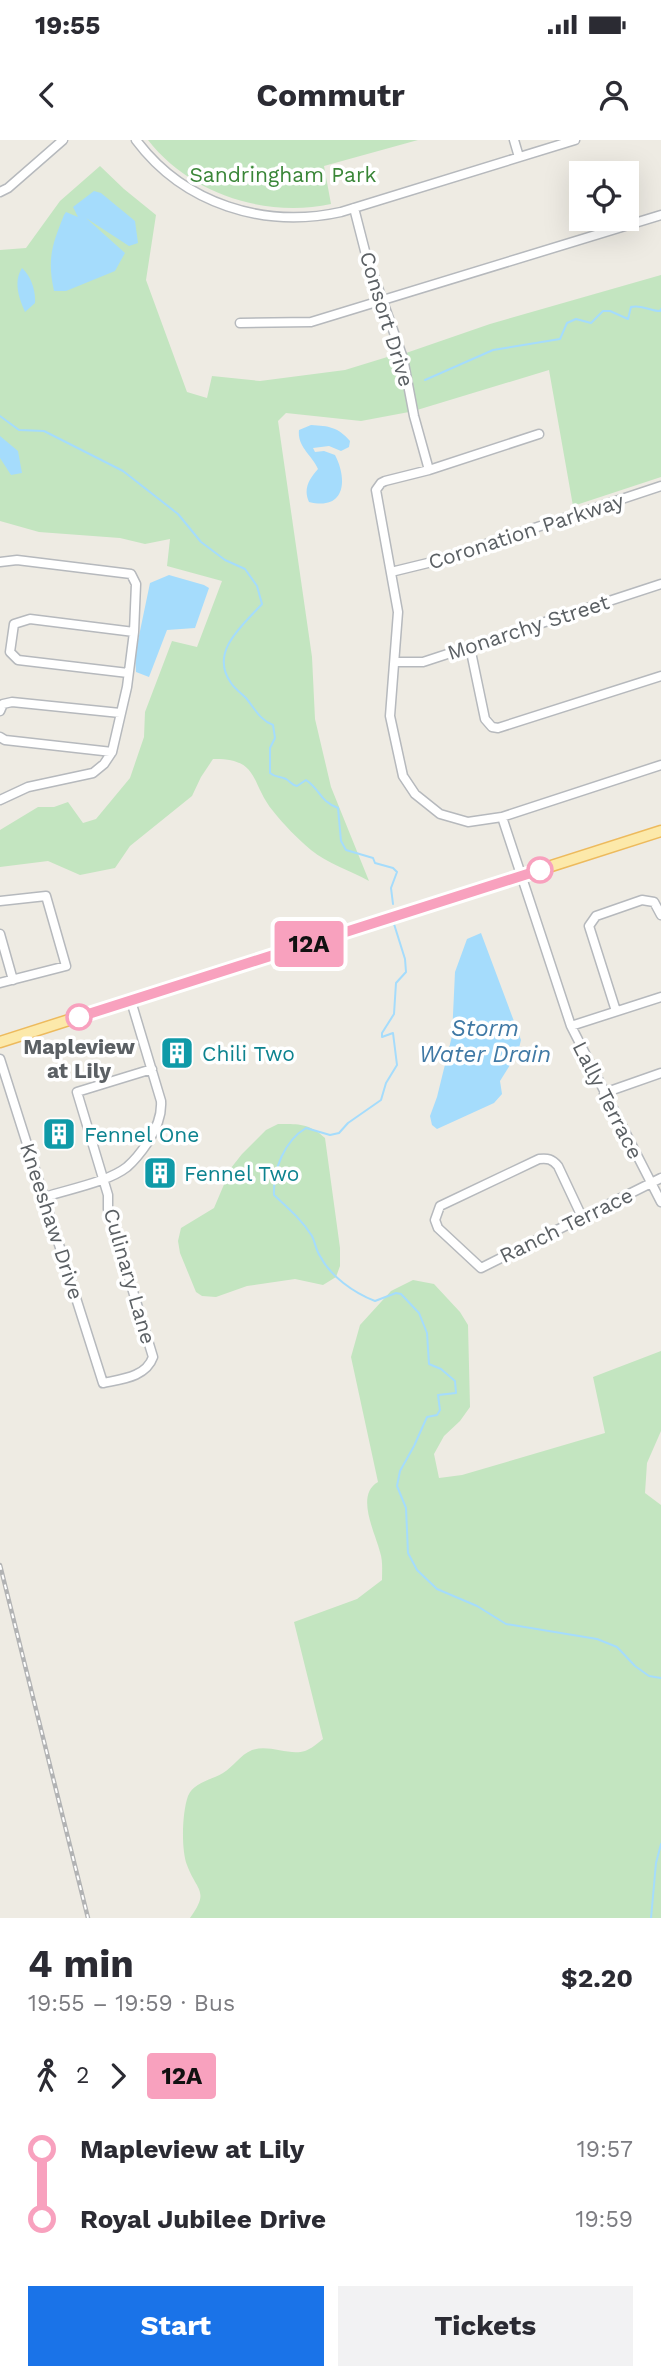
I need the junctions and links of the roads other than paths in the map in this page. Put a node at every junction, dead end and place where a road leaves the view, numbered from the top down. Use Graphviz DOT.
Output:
graph roads {
  1 [pos="136,140"];
  2 [pos="514,140"];
  3 [pos="575,140"];
  4 [pos="61,141"];
  5 [pos="519,157"];
  6 [pos="0,192"];
  7 [pos="354,208"];
  8 [pos="661,215"];
  9 [pos="382,301"];
  10 [pos="240,323"];
  11 [pos="539,434"];
  12 [pos="429,470"];
  13 [pos="661,486"];
  14 [pos="0,562"];
  15 [pos="391,572"];
  16 [pos="661,584"];
  17 [pos="134,632"];
  18 [pos="470,647"];
  19 [pos="395,663"];
  20 [pos="128,673"];
  21 [pos="661,676"];
  22 [pos="0,711"];
  23 [pos="120,713"];
  24 [pos="0,737"];
  25 [pos="112,752"];
  26 [pos="661,765"];
  27 [pos="0,800"];
  28 [pos="502,817"];
  29 [pos="661,831"];
  30 [pos="521,876"];
  31 [pos="0,901"];
  32 [pos="661,915"];
  33 [pos="0,934"];
  34 [pos="13,980"];
  35 [pos="0,983"];
  36 [pos="661,997"];
  37 [pos="131,1001"];
  38 [pos="616,1011"];
  39 [pos="571,1026"];
  40 [pos="0,1042"];
  41 [pos="0,1059"];
  42 [pos="152,1069"];
  43 [pos="661,1073"];
  44 [pos="604,1093"];
  45 [pos="661,1178"];
  46 [pos="102,1179"];
  47 [pos="652,1183"];
  48 [pos="45,1197"];
  49 [pos="661,1202"];
  50 [pos="582,1217"];
  51 [pos="103,1383"];
  1 -- 7 [label="street"];
  2 -- 5 [label="street"];
  3 -- 5 [label="street"];
  4 -- 6 [label="street"];
  5 -- 7 [label="street"];
  7 -- 9 [label="street, Consort Drive"];
  8 -- 9 [label="street"];
  9 -- 10 [label="street"];
  9 -- 12 [label="street, Consort Drive"];
  11 -- 12 [label="street"];
  12 -- 15 [label="street"];
  13 -- 15 [label="street, Coronation Parkway"];
  14 -- 17 [label="street"];
  15 -- 19 [label="street"];
  16 -- 18 [label="street, Monarchy Street"];
  17 -- 20 [label="street"];
  17 -- 20 [label="street"];
  18 -- 19 [label="street, Monarchy Street"];
  18 -- 21 [label="street"];
  19 -- 28 [label="street"];
  20 -- 23 [label="street"];
  22 -- 23 [label="street"];
  23 -- 25 [label="street"];
  24 -- 25 [label="street"];
  25 -- 27 [label="street"];
  26 -- 28 [label="street"];
  28 -- 30 [label="street, Lally Terrace"];
  29 -- 30 [label="main road"];
  30 -- 37 [label="main road"];
  30 -- 39 [label="street, Lally Terrace"];
  31 -- 34 [label="street"];
  32 -- 38 [label="street"];
  33 -- 34 [label="street"];
  34 -- 35 [label="street"];
  36 -- 38 [label="street"];
  37 -- 40 [label="main road"];
  37 -- 42 [label="street"];
  38 -- 39 [label="street"];
  39 -- 44 [label="street, Lally Terrace"];
  41 -- 48 [label="street, Kneeshaw Drive"];
  42 -- 46 [label="street"];
  42 -- 46 [label="street, Culinary Lane"];
  43 -- 44 [label="street"];
  44 -- 47 [label="street, Lally Terrace"];
  45 -- 47 [label="street, Ranch Terrace"];
  46 -- 48 [label="street"];
  46 -- 51 [label="street, Culinary Lane"];
  47 -- 49 [label="street, Lally Terrace"];
  47 -- 50 [label="street, Ranch Terrace"];
  48 -- 51 [label="street, Kneeshaw Drive"];
  50 -- 50 [label="street, Ranch Terrace"];
}
